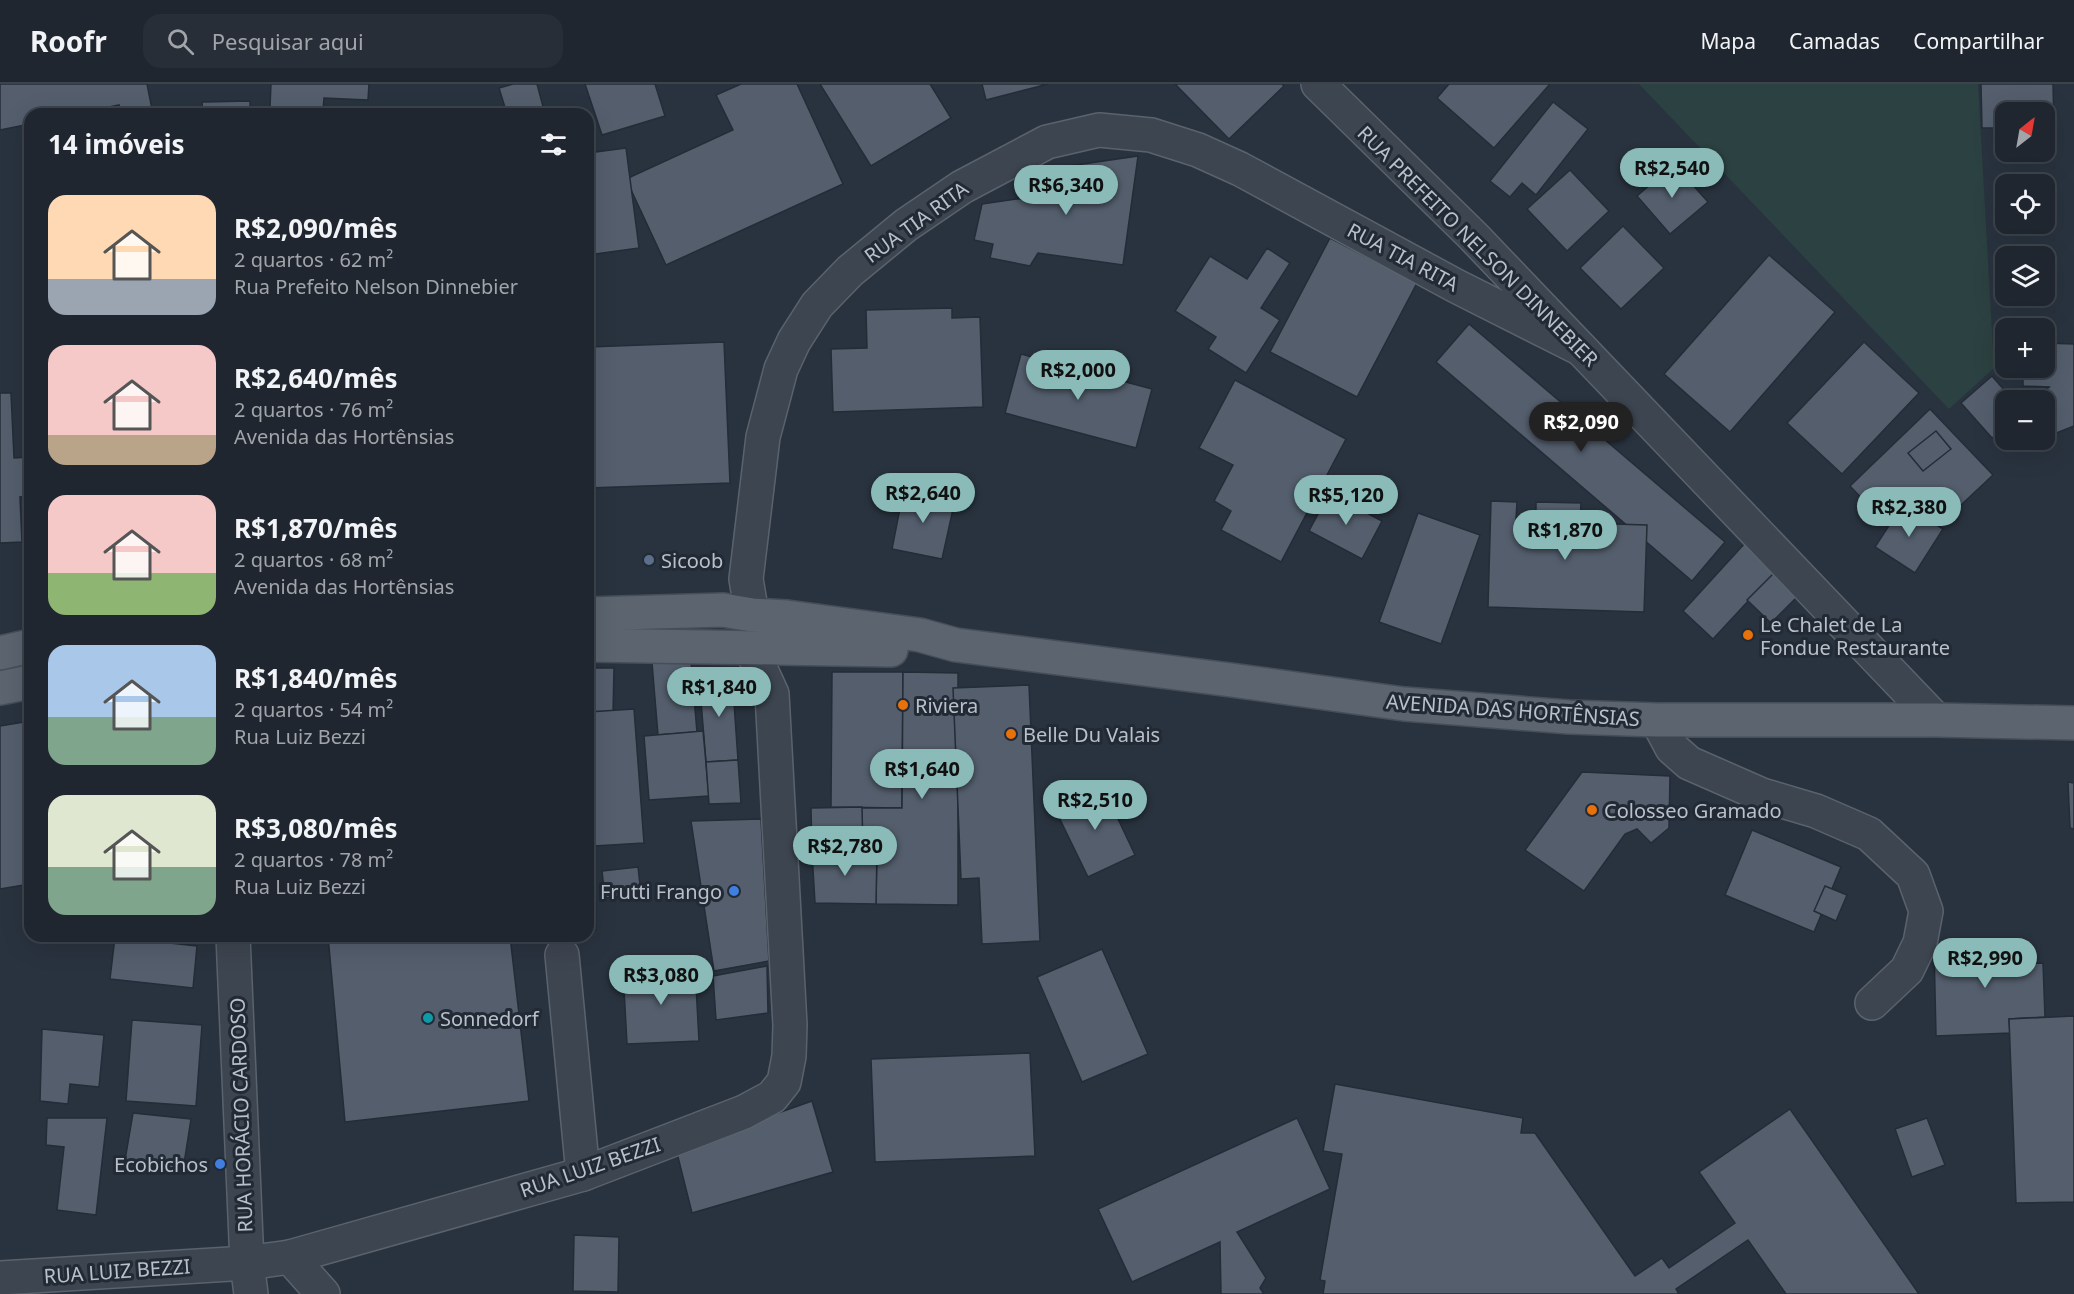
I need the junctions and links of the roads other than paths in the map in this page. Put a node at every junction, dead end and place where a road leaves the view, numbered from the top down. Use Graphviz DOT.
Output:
graph roads {
  1 [pos="1317,84"];
  2 [pos="1581,349"];
  3 [pos="594,614"];
  4 [pos="742,624"];
  5 [pos="893,632"];
  6 [pos="594,645"];
  7 [pos="956,645"];
  8 [pos="24,647"];
  9 [pos="793,647"];
  10 [pos="0,653"];
  11 [pos="24,683"];
  12 [pos="0,687"];
  13 [pos="772,694"];
  14 [pos="1657,720"];
  15 [pos="1936,720"];
  16 [pos="2074,723"];
  17 [pos="233,942"];
  18 [pos="562,955"];
  19 [pos="1872,1004"];
  20 [pos="583,1174"];
  21 [pos="290,1257"];
  22 [pos="0,1278"];
  23 [pos="249,1278"];
  24 [pos="322,1294"];
  1 -- 2 [label="street, RUA PREFEITO NELSON DINNEBIER"];
  2 -- 4 [label="street, RUA TIA RITA"];
  2 -- 15 [label="street, RUA PREFEITO NELSON DINNEBIER"];
  3 -- 4 [label="main road, AVENIDA DAS HORTÊNSIAS"];
  4 -- 5 [label="main road, AVENIDA DAS HORTÊNSIAS"];
  4 -- 6 [label="main road"];
  4 -- 9 [label="main road, AVENIDA DAS HORTÊNSIAS"];
  4 -- 13 [label="street, RUA LUIZ BEZZI"];
  5 -- 7 [label="main road, AVENIDA DAS HORTÊNSIAS"];
  5 -- 9 [label="main road"];
  7 -- 9 [label="main road, AVENIDA DAS HORTÊNSIAS"];
  7 -- 14 [label="main road, AVENIDA DAS HORTÊNSIAS"];
  8 -- 10 [label="main road"];
  9 -- 13 [label="street, RUA LUIZ BEZZI"];
  11 -- 12 [label="main road"];
  13 -- 20 [label="street, RUA LUIZ BEZZI"];
  14 -- 15 [label="main road, AVENIDA DAS HORTÊNSIAS"];
  14 -- 19 [label="street"];
  15 -- 16 [label="main road, AVENIDA DAS HORTÊNSIAS"];
  17 -- 23 [label="street, RUA HORÁCIO CARDOSO"];
  18 -- 20 [label="street"];
  20 -- 21 [label="street, RUA LUIZ BEZZI"];
  21 -- 23 [label="street, RUA LUIZ BEZZI"];
  21 -- 24 [label="street"];
  22 -- 23 [label="street, RUA LUIZ BEZZI"];
}
